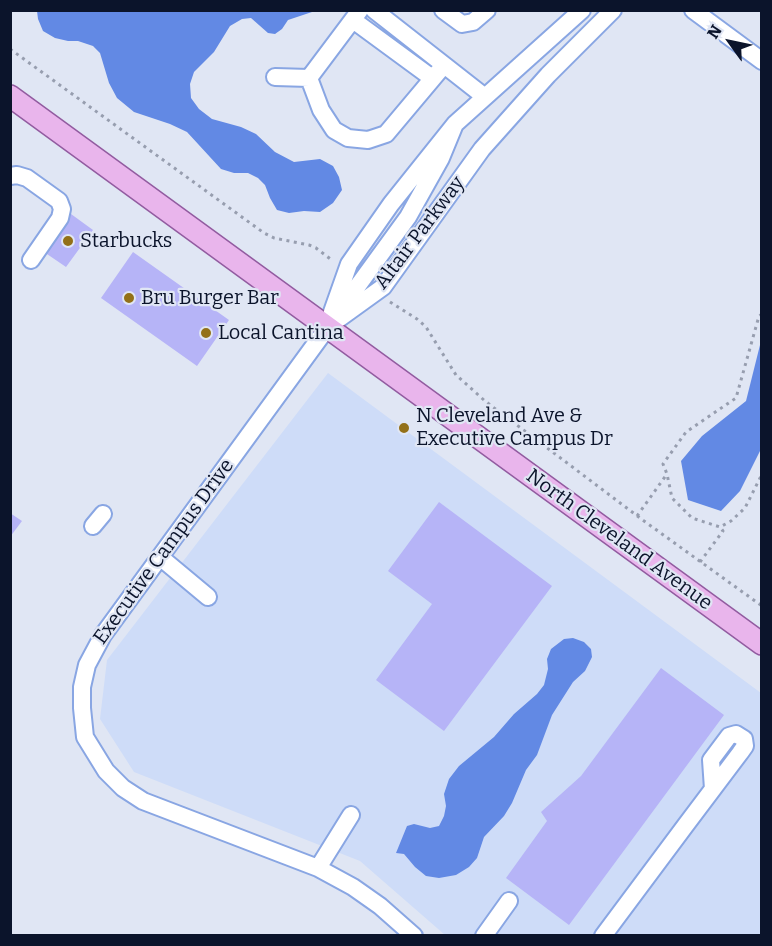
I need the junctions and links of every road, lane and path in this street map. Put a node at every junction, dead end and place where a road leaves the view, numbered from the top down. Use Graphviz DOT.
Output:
graph roads {
  1 [pos="374,10"];
  2 [pos="443,10"];
  3 [pos="487,10"];
  4 [pos="582,10"];
  5 [pos="613,10"];
  6 [pos="693,10"];
  7 [pos="357,15"];
  8 [pos="10,50"];
  9 [pos="762,61"];
  10 [pos="444,64"];
  11 [pos="275,77"];
  12 [pos="309,78"];
  13 [pos="432,78"];
  14 [pos="10,96"];
  15 [pos="485,98"];
  16 [pos="10,176"];
  17 [pos="330,259"];
  18 [pos="30,260"];
  19 [pos="401,309"];
  20 [pos="762,314"];
  21 [pos="327,327"];
  22 [pos="668,474"];
  23 [pos="762,474"];
  24 [pos="637,516"];
  25 [pos="720,527"];
  26 [pos="160,556"];
  27 [pos="700,562"];
  28 [pos="208,597"];
  29 [pos="762,606"];
  30 [pos="762,644"];
  31 [pos="713,789"];
  32 [pos="351,814"];
  33 [pos="318,868"];
  34 [pos="509,902"];
  35 [pos="414,936"];
  36 [pos="484,936"];
  37 [pos="603,936"];
  1 -- 10 [label="street"];
  2 -- 3 [label="street"];
  4 -- 15 [label="street, Altair Parkway"];
  5 -- 21 [label="street, Altair Parkway"];
  6 -- 9 [label="street"];
  7 -- 12 [label="street"];
  7 -- 13 [label="street"];
  8 -- 17 [label="path"];
  10 -- 13 [label="street"];
  10 -- 15 [label="street"];
  11 -- 12 [label="street"];
  12 -- 13 [label="street"];
  14 -- 21 [label="main road, North Cleveland Avenue"];
  15 -- 21 [label="street, Altair Parkway"];
  16 -- 18 [label="street"];
  19 -- 24 [label="path"];
  20 -- 22 [label="path"];
  21 -- 26 [label="street, Executive Campus Drive"];
  21 -- 30 [label="main road, North Cleveland Avenue"];
  22 -- 24 [label="path"];
  22 -- 25 [label="path"];
  23 -- 25 [label="path"];
  24 -- 27 [label="path"];
  25 -- 27 [label="path"];
  26 -- 28 [label="street"];
  26 -- 33 [label="street, Executive Campus Drive"];
  27 -- 29 [label="path"];
  31 -- 37 [label="street"];
  32 -- 33 [label="street"];
  33 -- 35 [label="street, Executive Campus Drive"];
  34 -- 36 [label="street"];
}
